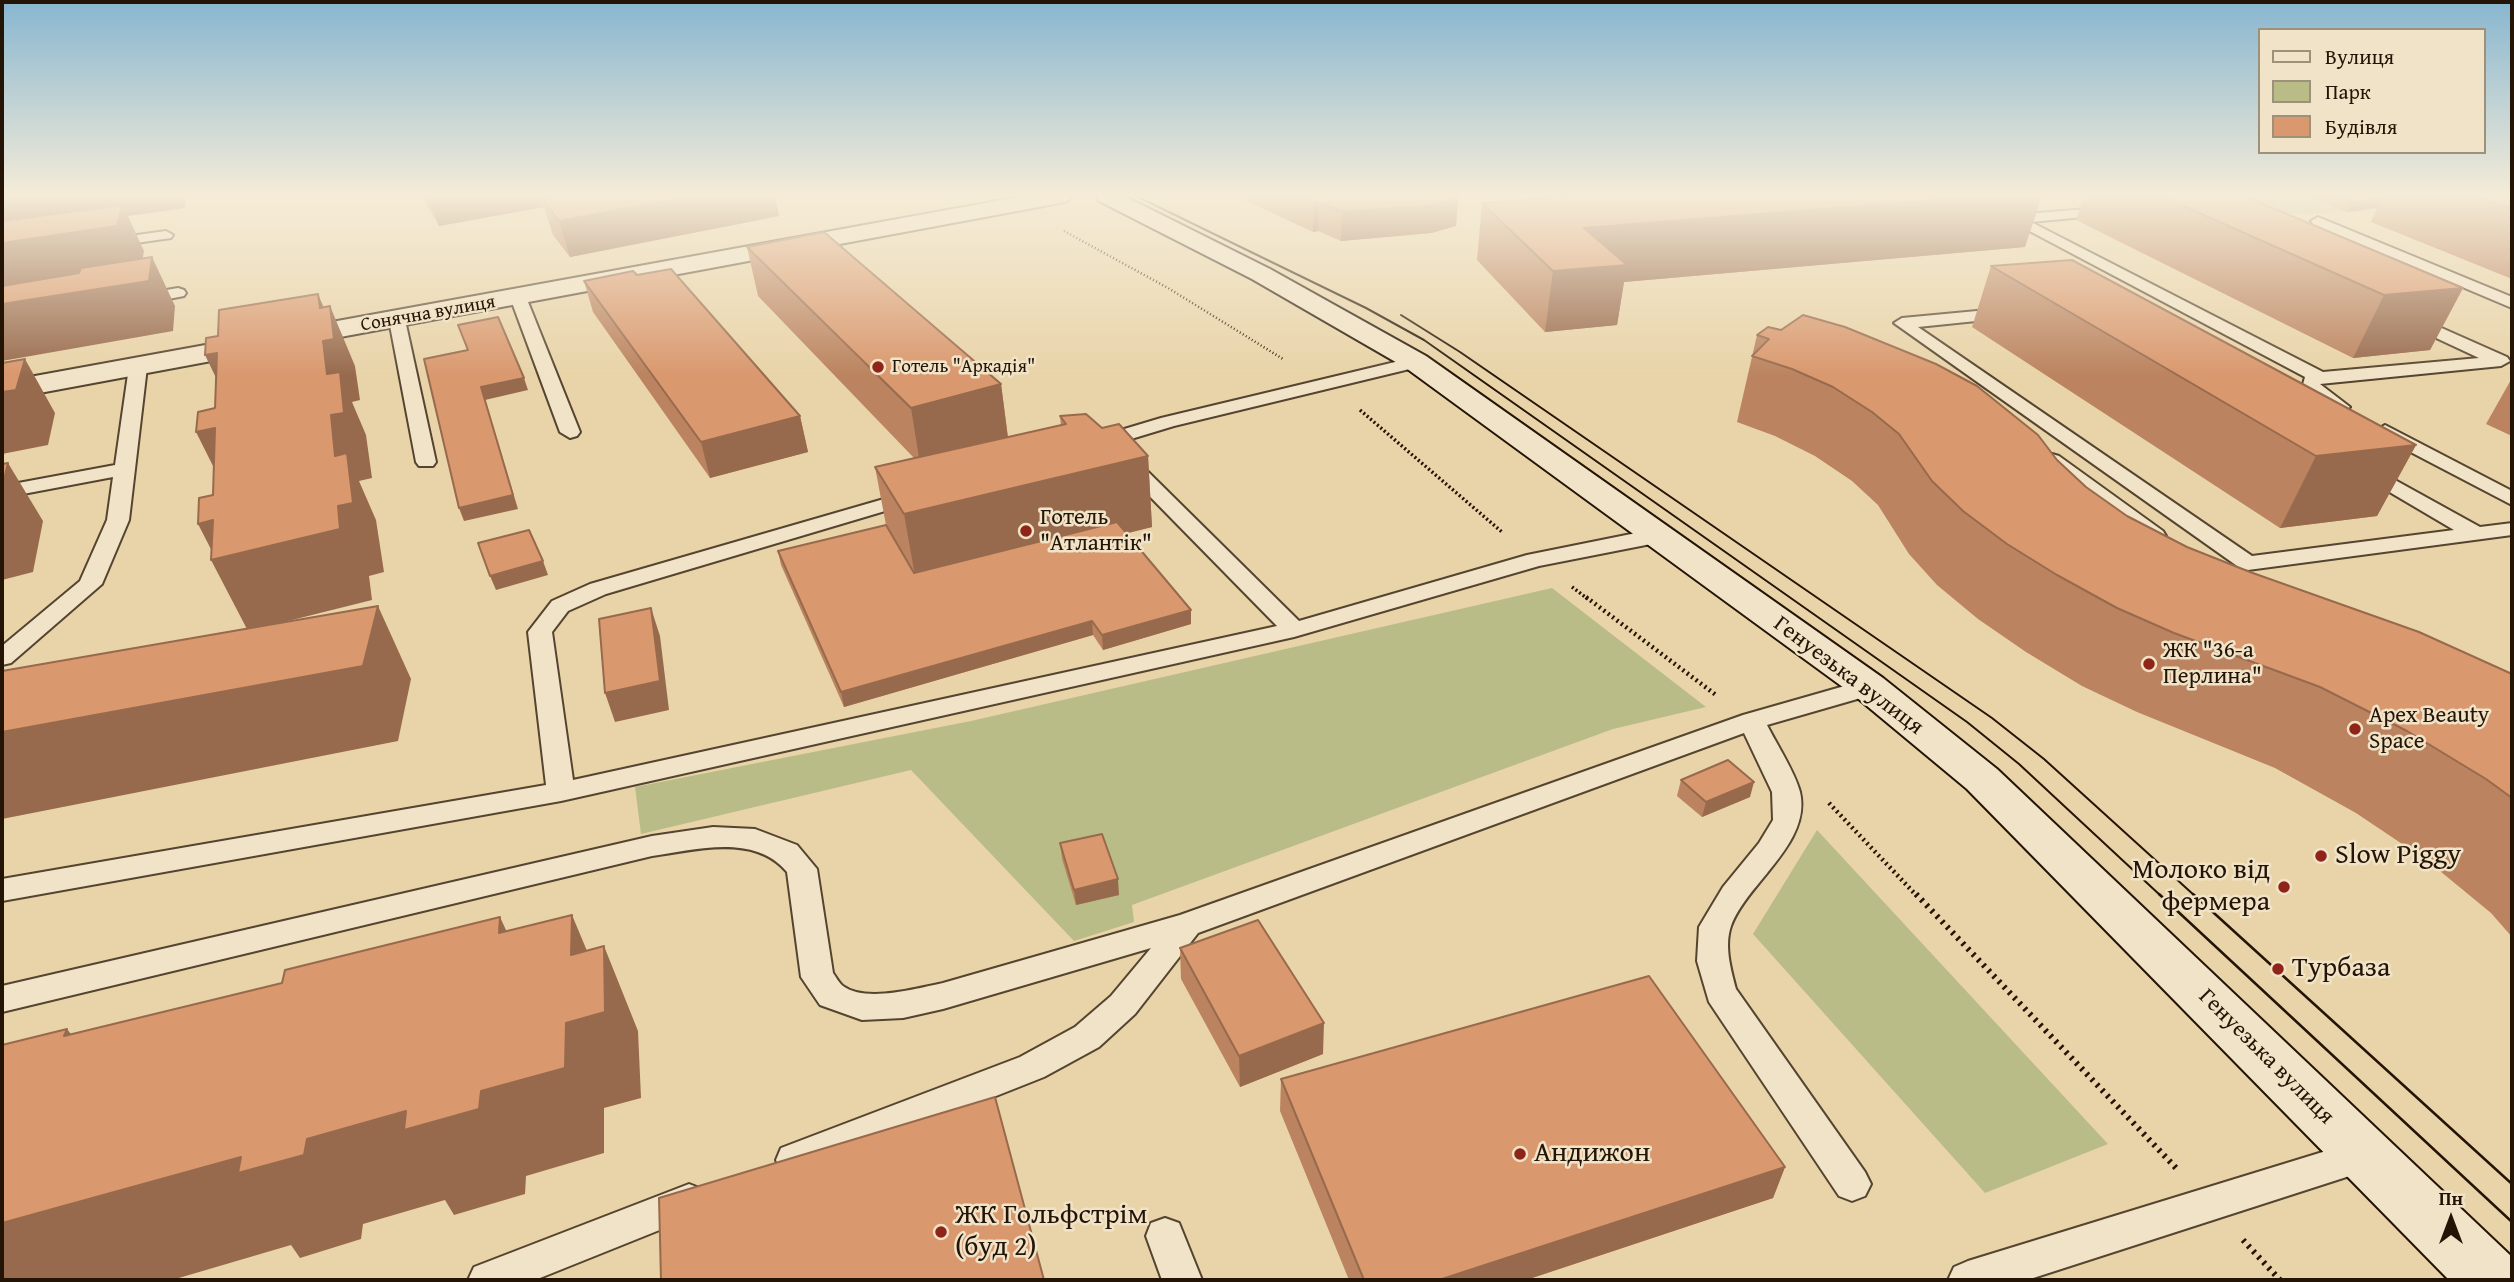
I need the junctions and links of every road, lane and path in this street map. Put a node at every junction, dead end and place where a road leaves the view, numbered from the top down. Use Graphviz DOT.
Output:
graph roads {
  1 [pos="741,256"];
  2 [pos="1109,256"];
  3 [pos="1225,256"];
  4 [pos="2085,256"];
  5 [pos="2400,256"];
  6 [pos="178,293"];
  7 [pos="518,297"];
  8 [pos="2166,298"];
  9 [pos="2129,301"];
  10 [pos="124,302"];
  11 [pos="2512,303"];
  12 [pos="2390,309"];
  13 [pos="2025,311"];
  14 [pos="397,320"];
  15 [pos="2507,360"];
  16 [pos="1416,362"];
  17 [pos="138,367"];
  18 [pos="2320,378"];
  19 [pos="1330,384"];
  20 [pos="2,391"];
  21 [pos="570,432"];
  22 [pos="1106,440"];
  23 [pos="1079,448"];
  24 [pos="2037,450"];
  25 [pos="2345,458"];
  26 [pos="426,462"];
  27 [pos="125,468"];
  28 [pos="932,491"];
  29 [pos="2,492"];
  30 [pos="2512,499"];
  31 [pos="2512,529"];
  32 [pos="2477,534"];
  33 [pos="1656,536"];
  34 [pos="2169,546"];
  35 [pos="1535,560"];
  36 [pos="1294,630"];
  37 [pos="2,658"];
  38 [pos="1869,687"];
  39 [pos="1752,722"];
  40 [pos="561,792"];
  41 [pos="1828,802"];
  42 [pos="2,890"];
  43 [pos="1187,925"];
  44 [pos="2,999"];
  45 [pos="2365,1155"];
  46 [pos="760,1174"];
  47 [pos="1852,1184"];
  48 [pos="721,1189"];
  49 [pos="2210,1204"];
  50 [pos="1165,1236"];
  51 [pos="488,1280"];
  52 [pos="1182,1280"];
  53 [pos="1970,1280"];
  54 [pos="2280,1280"];
  55 [pos="2492,1280"];
  1 -- 7 [label="main road, Сонячна вулиця"];
  2 -- 19 [label="path"];
  3 -- 16 [label="main road, Генуезька вулиця"];
  4 -- 8 [label="lane"];
  5 -- 11 [label="lane"];
  6 -- 10 [label="lane"];
  7 -- 14 [label="main road, Сонячна вулиця"];
  7 -- 21 [label="lane"];
  8 -- 9 [label="lane"];
  8 -- 18 [label="lane"];
  12 -- 15 [label="lane"];
  13 -- 32 [label="lane"];
  14 -- 17 [label="main road, Сонячна вулиця"];
  14 -- 26 [label="lane"];
  15 -- 18 [label="lane"];
  16 -- 19 [label="lane"];
  16 -- 33 [label="main road, Генуезька вулиця"];
  17 -- 20 [label="main road, Сонячна вулиця"];
  17 -- 27 [label="lane"];
  18 -- 30 [label="lane"];
  19 -- 22 [label="lane"];
  19 -- 35 [label="path"];
  22 -- 23 [label="lane"];
  22 -- 36 [label="lane"];
  24 -- 34 [label="lane"];
  25 -- 32 [label="lane"];
  27 -- 29 [label="lane"];
  27 -- 37 [label="lane"];
  28 -- 40 [label="lane"];
  31 -- 32 [label="lane"];
  33 -- 35 [label="lane"];
  33 -- 38 [label="main road, Генуезька вулиця"];
  35 -- 36 [label="lane"];
  35 -- 39 [label="path"];
  36 -- 40 [label="lane"];
  38 -- 39 [label="lane"];
  38 -- 45 [label="main road, Генуезька вулиця"];
  39 -- 43 [label="lane"];
  39 -- 47 [label="lane"];
  40 -- 42 [label="lane"];
  41 -- 49 [label="path"];
  43 -- 44 [label="lane"];
  43 -- 46 [label="lane"];
  45 -- 49 [label="lane"];
  45 -- 55 [label="main road, Генуезька вулиця"];
  48 -- 51 [label="lane"];
  49 -- 53 [label="lane"];
  49 -- 54 [label="path"];
  50 -- 52 [label="lane"];
}
